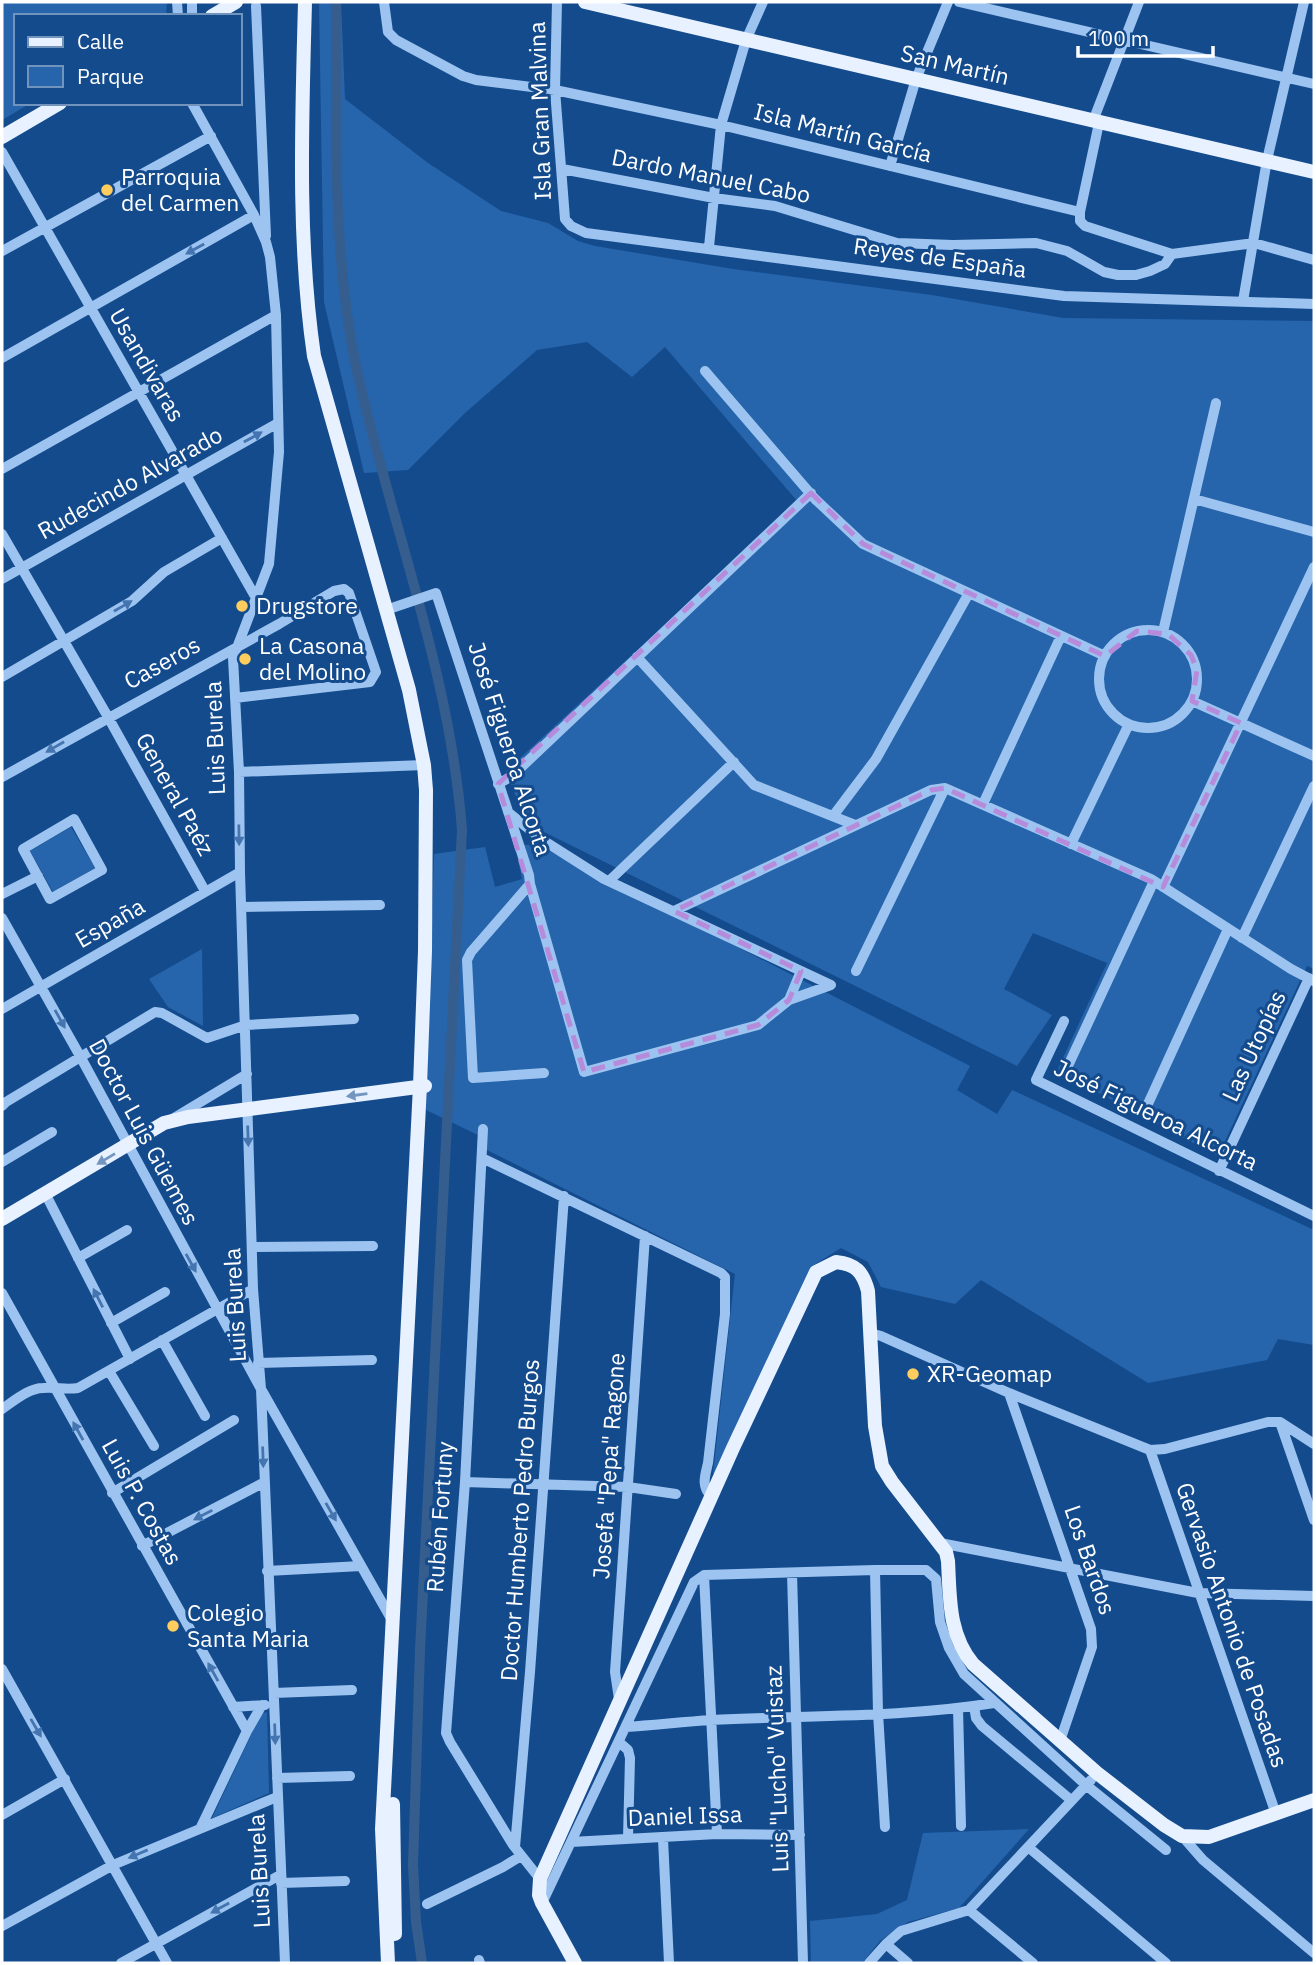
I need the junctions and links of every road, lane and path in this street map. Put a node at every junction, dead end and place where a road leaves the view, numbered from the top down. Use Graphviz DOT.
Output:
graph roads {
  1 [pos="236,2"];
  2 [pos="305,2"];
  3 [pos="311,2"];
  4 [pos="384,2"];
  5 [pos="557,2"];
  6 [pos="585,2"];
  7 [pos="763,2"];
  8 [pos="948,2"];
  9 [pos="959,2"];
  10 [pos="1139,2"];
  11 [pos="1304,2"];
  12 [pos="256,6"];
  13 [pos="215,14"];
  14 [pos="746,40"];
  15 [pos="1125,41"];
  16 [pos="1288,77"];
  17 [pos="916,79"];
  18 [pos="1314,84"];
  19 [pos="555,90"];
  20 [pos="57,105"];
  21 [pos="193,105"];
  22 [pos="1096,122"];
  23 [pos="721,125"];
  24 [pos="211,136"];
  25 [pos="2,137"];
  26 [pos="2,152"];
  27 [pos="1267,160"];
  28 [pos="891,166"];
  29 [pos="562,169"];
  30 [pos="1314,172"];
  31 [pos="713,198"];
  32 [pos="1080,212"];
  33 [pos="254,215"];
  34 [pos="565,219"];
  35 [pos="44,228"];
  36 [pos="266,242"];
  37 [pos="1254,243"];
  38 [pos="709,247"];
  39 [pos="2,251"];
  40 [pos="1172,254"];
  41 [pos="1314,260"];
  42 [pos="1243,301"];
  43 [pos="1314,304"];
  44 [pos="90,307"];
  45 [pos="276,315"];
  46 [pos="2,358"];
  47 [pos="705,371"];
  48 [pos="140,392"];
  49 [pos="1216,403"];
  50 [pos="278,423"];
  51 [pos="2,469"];
  52 [pos="187,475"];
  53 [pos="811,493"];
  54 [pos="1194,499"];
  55 [pos="1314,532"];
  56 [pos="2,534"];
  57 [pos="222,538"];
  58 [pos="1314,567"];
  59 [pos="22,568"];
  60 [pos="2,579"];
  61 [pos="969,593"];
  62 [pos="256,598"];
  63 [pos="389,609"];
  64 [pos="1163,632"];
  65 [pos="1062,636"];
  66 [pos="64,640"];
  67 [pos="238,645"];
  68 [pos="1105,656"];
  69 [pos="637,657"];
  70 [pos="2,677"];
  71 [pos="234,698"];
  72 [pos="1192,701"];
  73 [pos="108,717"];
  74 [pos="1241,723"];
  75 [pos="1129,724"];
  76 [pos="1314,756"];
  77 [pos="734,762"];
  78 [pos="424,765"];
  79 [pos="239,772"];
  80 [pos="2,777"];
  81 [pos="498,784"];
  82 [pos="1314,786"];
  83 [pos="945,788"];
  84 [pos="983,804"];
  85 [pos="508,812"];
  86 [pos="833,816"];
  87 [pos="855,825"];
  88 [pos="1071,844"];
  89 [pos="240,872"];
  90 [pos="38,876"];
  91 [pos="609,881"];
  92 [pos="530,884"];
  93 [pos="1158,884"];
  94 [pos="205,891"];
  95 [pos="2,894"];
  96 [pos="380,905"];
  97 [pos="241,907"];
  98 [pos="674,911"];
  99 [pos="2,918"];
  100 [pos="1228,929"];
  101 [pos="1242,938"];
  102 [pos="801,971"];
  103 [pos="856,971"];
  104 [pos="1311,979"];
  105 [pos="42,987"];
  106 [pos="789,1000"];
  107 [pos="2,1009"];
  108 [pos="354,1019"];
  109 [pos="1064,1021"];
  110 [pos="246,1025"];
  111 [pos="80,1056"];
  112 [pos="1068,1068"];
  113 [pos="544,1073"];
  114 [pos="247,1074"];
  115 [pos="422,1086"];
  116 [pos="1147,1105"];
  117 [pos="2,1106"];
  118 [pos="247,1110"];
  119 [pos="164,1124"];
  120 [pos="483,1129"];
  121 [pos="52,1132"];
  122 [pos="127,1146"];
  123 [pos="482,1158"];
  124 [pos="2,1162"];
  125 [pos="1219,1171"];
  126 [pos="46,1195"];
  127 [pos="564,1196"];
  128 [pos="1313,1211"];
  129 [pos="2,1219"];
  130 [pos="127,1230"];
  131 [pos="645,1236"];
  132 [pos="373,1246"];
  133 [pos="253,1247"];
  134 [pos="78,1258"];
  135 [pos="253,1289"];
  136 [pos="165,1292"];
  137 [pos="2,1293"];
  138 [pos="217,1310"];
  139 [pos="111,1323"];
  140 [pos="870,1334"];
  141 [pos="162,1340"];
  142 [pos="130,1359"];
  143 [pos="372,1360"];
  144 [pos="258,1363"];
  145 [pos="109,1371"];
  146 [pos="55,1389"];
  147 [pos="261,1389"];
  148 [pos="1009,1394"];
  149 [pos="2,1409"];
  150 [pos="205,1416"];
  151 [pos="234,1420"];
  152 [pos="1280,1422"];
  153 [pos="1314,1444"];
  154 [pos="154,1446"];
  155 [pos="1150,1450"];
  156 [pos="464,1482"];
  157 [pos="263,1483"];
  158 [pos="543,1485"];
  159 [pos="628,1487"];
  160 [pos="112,1493"];
  161 [pos="676,1494"];
  162 [pos="711,1496"];
  163 [pos="1314,1520"];
  164 [pos="940,1543"];
  165 [pos="142,1546"];
  166 [pos="361,1566"];
  167 [pos="875,1570"];
  168 [pos="1072,1570"];
  169 [pos="267,1571"];
  170 [pos="792,1573"];
  171 [pos="704,1575"];
  172 [pos="1198,1593"];
  173 [pos="1314,1596"];
  174 [pos="393,1622"];
  175 [pos="2,1669"];
  176 [pos="352,1690"];
  177 [pos="274,1698"];
  178 [pos="619,1699"];
  179 [pos="994,1703"];
  180 [pos="262,1705"];
  181 [pos="974,1706"];
  182 [pos="233,1707"];
  183 [pos="958,1708"];
  184 [pos="878,1713"];
  185 [pos="796,1718"];
  186 [pos="712,1720"];
  187 [pos="626,1727"];
  188 [pos="247,1731"];
  189 [pos="1060,1741"];
  190 [pos="619,1742"];
  191 [pos="1097,1773"];
  192 [pos="350,1776"];
  193 [pos="277,1778"];
  194 [pos="65,1779"];
  195 [pos="1086,1785"];
  196 [pos="277,1797"];
  197 [pos="1072,1800"];
  198 [pos="1314,1800"];
  199 [pos="1276,1814"];
  200 [pos="2,1815"];
  201 [pos="961,1826"];
  202 [pos="201,1827"];
  203 [pos="885,1827"];
  204 [pos="718,1834"];
  205 [pos="800,1835"];
  206 [pos="1182,1836"];
  207 [pos="628,1838"];
  208 [pos="663,1839"];
  209 [pos="571,1842"];
  210 [pos="1028,1847"];
  211 [pos="1166,1850"];
  212 [pos="518,1852"];
  213 [pos="113,1865"];
  214 [pos="281,1879"];
  215 [pos="540,1880"];
  216 [pos="345,1881"];
  217 [pos="542,1903"];
  218 [pos="427,1904"];
  219 [pos="969,1910"];
  220 [pos="2,1926"];
  221 [pos="155,1943"];
  222 [pos="886,1944"];
  223 [pos="1314,1953"];
  224 [pos="121,1963"];
  225 [pos="167,1963"];
  226 [pos="285,1963"];
  227 [pos="388,1963"];
  228 [pos="396,1963"];
  229 [pos="575,1963"];
  230 [pos="668,1963"];
  231 [pos="803,1963"];
  232 [pos="869,1963"];
  233 [pos="908,1963"];
  234 [pos="1033,1963"];
  235 [pos="1166,1963"];
  1 -- 13 [label="main road"];
  2 -- 63 [label="main road"];
  3 -- 63 [label="main road"];
  4 -- 19 [label="street, Isla Martín García"];
  5 -- 19 [label="street, Isla Gran Malvina"];
  6 -- 14 [label="main road, San Martín"];
  7 -- 14 [label="street"];
  8 -- 17 [label="street"];
  9 -- 15 [label="street"];
  10 -- 15 [label="street"];
  11 -- 16 [label="street"];
  12 -- 36 [label="street"];
  14 -- 17 [label="main road, San Martín"];
  14 -- 23 [label="street"];
  15 -- 16 [label="street"];
  15 -- 22 [label="street"];
  16 -- 18 [label="street"];
  16 -- 27 [label="street"];
  17 -- 22 [label="main road, San Martín"];
  17 -- 28 [label="street"];
  19 -- 23 [label="street, Isla Martín García"];
  19 -- 29 [label="street, Isla Gran Malvina"];
  20 -- 25 [label="main road"];
  21 -- 24 [label="street"];
  22 -- 27 [label="main road, San Martín"];
  22 -- 32 [label="street"];
  23 -- 28 [label="street, Isla Martín García"];
  23 -- 31 [label="street"];
  24 -- 33 [label="street"];
  24 -- 35 [label="street"];
  26 -- 35 [label="street, Usandivaras"];
  27 -- 30 [label="main road, San Martín"];
  27 -- 37 [label="street"];
  28 -- 32 [label="street, Isla Martín García"];
  29 -- 31 [label="street, Dardo Manuel Cabo"];
  29 -- 34 [label="street, Isla Gran Malvina"];
  31 -- 38 [label="street"];
  31 -- 40 [label="street, Dardo Manuel Cabo"];
  32 -- 40 [label="street, Isla Martín García"];
  33 -- 36 [label="street"];
  33 -- 44 [label="street, one-way"];
  34 -- 38 [label="street, Reyes de España"];
  35 -- 39 [label="street"];
  35 -- 44 [label="street, Usandivaras"];
  36 -- 45 [label="street, Luis Burela"];
  37 -- 40 [label="street, Isla Martín García"];
  37 -- 41 [label="street, Isla Martín García"];
  37 -- 42 [label="street"];
  38 -- 42 [label="street, Reyes de España"];
  42 -- 43 [label="street, Reyes de España"];
  44 -- 46 [label="street"];
  44 -- 48 [label="street, Usandivaras"];
  45 -- 48 [label="street"];
  45 -- 50 [label="street, Luis Burela"];
  47 -- 53 [label="street"];
  48 -- 51 [label="street"];
  48 -- 52 [label="street, Usandivaras"];
  49 -- 54 [label="street"];
  52 -- 50 [label="street, Rudecindo Alvarado, one-way"];
  50 -- 62 [label="street, Luis Burela"];
  52 -- 57 [label="street, Usandivaras"];
  52 -- 59 [label="street, Rudecindo Alvarado"];
  53 -- 61 [label="street"];
  53 -- 69 [label="street"];
  54 -- 55 [label="street"];
  54 -- 64 [label="street"];
  56 -- 59 [label="street, General Paéz"];
  57 -- 62 [label="street, Usandivaras"];
  66 -- 57 [label="street, one-way"];
  58 -- 74 [label="street"];
  59 -- 60 [label="street, Rudecindo Alvarado"];
  59 -- 66 [label="street, General Paéz"];
  61 -- 65 [label="street"];
  61 -- 86 [label="street"];
  62 -- 67 [label="street, Luis Burela"];
  63 -- 78 [label="main road"];
  63 -- 81 [label="street, José Figueroa Alcorta"];
  63 -- 115 [label="main road"];
  64 -- 68 [label="street"];
  64 -- 72 [label="street"];
  65 -- 68 [label="street"];
  65 -- 84 [label="street"];
  66 -- 70 [label="street"];
  66 -- 73 [label="street, General Paéz"];
  67 -- 71 [label="street, Luis Burela"];
  67 -- 71 [label="street, Caseros"];
  67 -- 73 [label="street, Caseros"];
  68 -- 75 [label="street"];
  69 -- 77 [label="street"];
  69 -- 81 [label="street"];
  71 -- 79 [label="street, Luis Burela"];
  72 -- 74 [label="street"];
  72 -- 75 [label="street"];
  73 -- 80 [label="street, Caseros, one-way"];
  73 -- 94 [label="street, General Paéz"];
  74 -- 76 [label="street"];
  74 -- 93 [label="street"];
  75 -- 88 [label="street"];
  77 -- 86 [label="street"];
  77 -- 91 [label="street"];
  78 -- 79 [label="street"];
  78 -- 115 [label="main road"];
  79 -- 89 [label="street, Luis Burela, one-way"];
  81 -- 85 [label="street, José Figueroa Alcorta"];
  82 -- 101 [label="street"];
  83 -- 84 [label="street"];
  83 -- 87 [label="street"];
  83 -- 103 [label="street"];
  84 -- 88 [label="street"];
  85 -- 91 [label="street"];
  85 -- 92 [label="street, José Figueroa Alcorta"];
  86 -- 87 [label="street"];
  87 -- 98 [label="street"];
  88 -- 93 [label="street"];
  89 -- 94 [label="street, España"];
  89 -- 97 [label="street, Luis Burela"];
  90 -- 90 [label="street"];
  90 -- 95 [label="street"];
  91 -- 98 [label="street"];
  92 -- 106 [label="street"];
  92 -- 113 [label="street, José Figueroa Alcorta"];
  93 -- 100 [label="street"];
  93 -- 112 [label="street"];
  94 -- 105 [label="street, España"];
  96 -- 97 [label="street"];
  97 -- 110 [label="street, Luis Burela"];
  98 -- 102 [label="street"];
  99 -- 105 [label="street, Doctor Luis Güemes"];
  100 -- 101 [label="street"];
  100 -- 116 [label="street"];
  101 -- 104 [label="street"];
  102 -- 106 [label="street"];
  102 -- 106 [label="street"];
  104 -- 125 [label="street, Las Utopías"];
  105 -- 107 [label="street, España"];
  105 -- 111 [label="street, Doctor Luis Güemes, one-way"];
  108 -- 110 [label="street"];
  109 -- 125 [label="street, José Figueroa Alcorta"];
  110 -- 111 [label="street"];
  110 -- 114 [label="street, Luis Burela"];
  111 -- 117 [label="street"];
  111 -- 122 [label="street, Doctor Luis Güemes"];
  114 -- 118 [label="street, Luis Burela"];
  114 -- 119 [label="street"];
  115 -- 118 [label="main road, one-way"];
  115 -- 174 [label="main road"];
  115 -- 228 [label="main road"];
  118 -- 119 [label="main road"];
  118 -- 133 [label="street, Luis Burela, one-way"];
  119 -- 122 [label="main road"];
  120 -- 123 [label="street, Rubén Fortuny"];
  121 -- 124 [label="street"];
  122 -- 126 [label="main road, one-way"];
  122 -- 138 [label="street, Doctor Luis Güemes, one-way"];
  123 -- 127 [label="street"];
  123 -- 156 [label="street, Rubén Fortuny"];
  125 -- 128 [label="street, José Figueroa Alcorta"];
  126 -- 129 [label="main road"];
  126 -- 134 [label="street"];
  127 -- 131 [label="street"];
  127 -- 158 [label="street, Doctor Humberto Pedro Burgos"];
  130 -- 134 [label="street"];
  131 -- 159 [label="street, Josefa \"Pepa\" Ragone"];
  131 -- 162 [label="street"];
  132 -- 133 [label="street"];
  133 -- 135 [label="street, Luis Burela"];
  139 -- 134 [label="street, one-way"];
  135 -- 138 [label="street"];
  135 -- 144 [label="street, Luis Burela"];
  136 -- 139 [label="street"];
  137 -- 146 [label="street, Luis P. Costas"];
  138 -- 141 [label="street"];
  138 -- 147 [label="street, Doctor Luis Güemes"];
  139 -- 142 [label="street"];
  140 -- 148 [label="street"];
  140 -- 162 [label="main road"];
  140 -- 164 [label="main road"];
  141 -- 142 [label="street"];
  141 -- 150 [label="street"];
  142 -- 145 [label="street"];
  143 -- 144 [label="street"];
  144 -- 147 [label="street, Luis Burela"];
  145 -- 146 [label="street"];
  145 -- 154 [label="street"];
  146 -- 149 [label="street"];
  160 -- 146 [label="street, Luis P. Costas, one-way"];
  147 -- 157 [label="street, Luis Burela, one-way"];
  147 -- 166 [label="street, Doctor Luis Güemes, one-way"];
  148 -- 155 [label="street"];
  148 -- 168 [label="street, Los Bardos"];
  151 -- 160 [label="street"];
  152 -- 153 [label="street"];
  152 -- 155 [label="street"];
  152 -- 163 [label="street"];
  155 -- 172 [label="street, Gervasio Antonio de Posadas"];
  156 -- 158 [label="street"];
  156 -- 212 [label="street, Rubén Fortuny"];
  157 -- 165 [label="street, one-way"];
  157 -- 169 [label="street, Luis Burela"];
  158 -- 159 [label="street"];
  158 -- 212 [label="street, Doctor Humberto Pedro Burgos"];
  159 -- 161 [label="street"];
  159 -- 178 [label="street, Josefa \"Pepa\" Ragone"];
  160 -- 165 [label="street, Luis P. Costas"];
  162 -- 178 [label="main road"];
  164 -- 168 [label="street"];
  164 -- 189 [label="main road"];
  182 -- 165 [label="street, Luis P. Costas, one-way"];
  166 -- 169 [label="street"];
  166 -- 174 [label="street, Doctor Luis Güemes"];
  167 -- 170 [label="street"];
  167 -- 179 [label="street"];
  167 -- 184 [label="street"];
  168 -- 172 [label="street"];
  168 -- 189 [label="street, Los Bardos"];
  169 -- 177 [label="street, Luis Burela"];
  170 -- 171 [label="street"];
  170 -- 185 [label="street, Luis \"Lucho\" Vuistaz"];
  171 -- 186 [label="street"];
  171 -- 187 [label="street"];
  172 -- 173 [label="street"];
  172 -- 199 [label="street, Gervasio Antonio de Posadas"];
  174 -- 227 [label="main road"];
  175 -- 194 [label="street, one-way"];
  176 -- 177 [label="street"];
  177 -- 180 [label="street"];
  177 -- 193 [label="street, Luis Burela, one-way"];
  178 -- 215 [label="main road"];
  179 -- 181 [label="street"];
  179 -- 195 [label="street"];
  180 -- 182 [label="street"];
  180 -- 188 [label="street"];
  181 -- 183 [label="street"];
  181 -- 197 [label="street"];
  182 -- 188 [label="street, Luis P. Costas"];
  183 -- 184 [label="street"];
  183 -- 201 [label="street"];
  184 -- 185 [label="street"];
  184 -- 203 [label="street"];
  185 -- 186 [label="street"];
  185 -- 205 [label="street, Luis \"Lucho\" Vuistaz"];
  186 -- 187 [label="street"];
  186 -- 204 [label="street"];
  187 -- 190 [label="street"];
  188 -- 202 [label="street"];
  189 -- 191 [label="main road"];
  190 -- 207 [label="street"];
  190 -- 209 [label="street"];
  191 -- 195 [label="street"];
  191 -- 206 [label="main road"];
  192 -- 193 [label="street"];
  193 -- 196 [label="street, Luis Burela"];
  194 -- 200 [label="street"];
  194 -- 213 [label="street"];
  195 -- 197 [label="street"];
  195 -- 211 [label="street"];
  196 -- 202 [label="street"];
  196 -- 214 [label="street, Luis Burela"];
  197 -- 210 [label="street"];
  198 -- 199 [label="main road"];
  199 -- 206 [label="main road"];
  202 -- 213 [label="street, one-way"];
  204 -- 205 [label="street, Daniel Issa"];
  204 -- 208 [label="street, Daniel Issa"];
  205 -- 231 [label="street, Luis \"Lucho\" Vuistaz"];
  206 -- 223 [label="street"];
  207 -- 208 [label="street, Daniel Issa"];
  207 -- 209 [label="street, Daniel Issa"];
  208 -- 230 [label="street"];
  209 -- 217 [label="street"];
  210 -- 219 [label="street"];
  210 -- 235 [label="street"];
  212 -- 215 [label="street, Rubén Fortuny"];
  212 -- 218 [label="street"];
  213 -- 220 [label="street"];
  213 -- 221 [label="street"];
  214 -- 216 [label="street"];
  214 -- 221 [label="street, one-way"];
  214 -- 226 [label="street, Luis Burela"];
  215 -- 217 [label="main road"];
  217 -- 229 [label="main road"];
  219 -- 222 [label="street"];
  219 -- 234 [label="street"];
  221 -- 224 [label="street"];
  221 -- 225 [label="street"];
  222 -- 232 [label="street"];
  222 -- 233 [label="street"];
}
